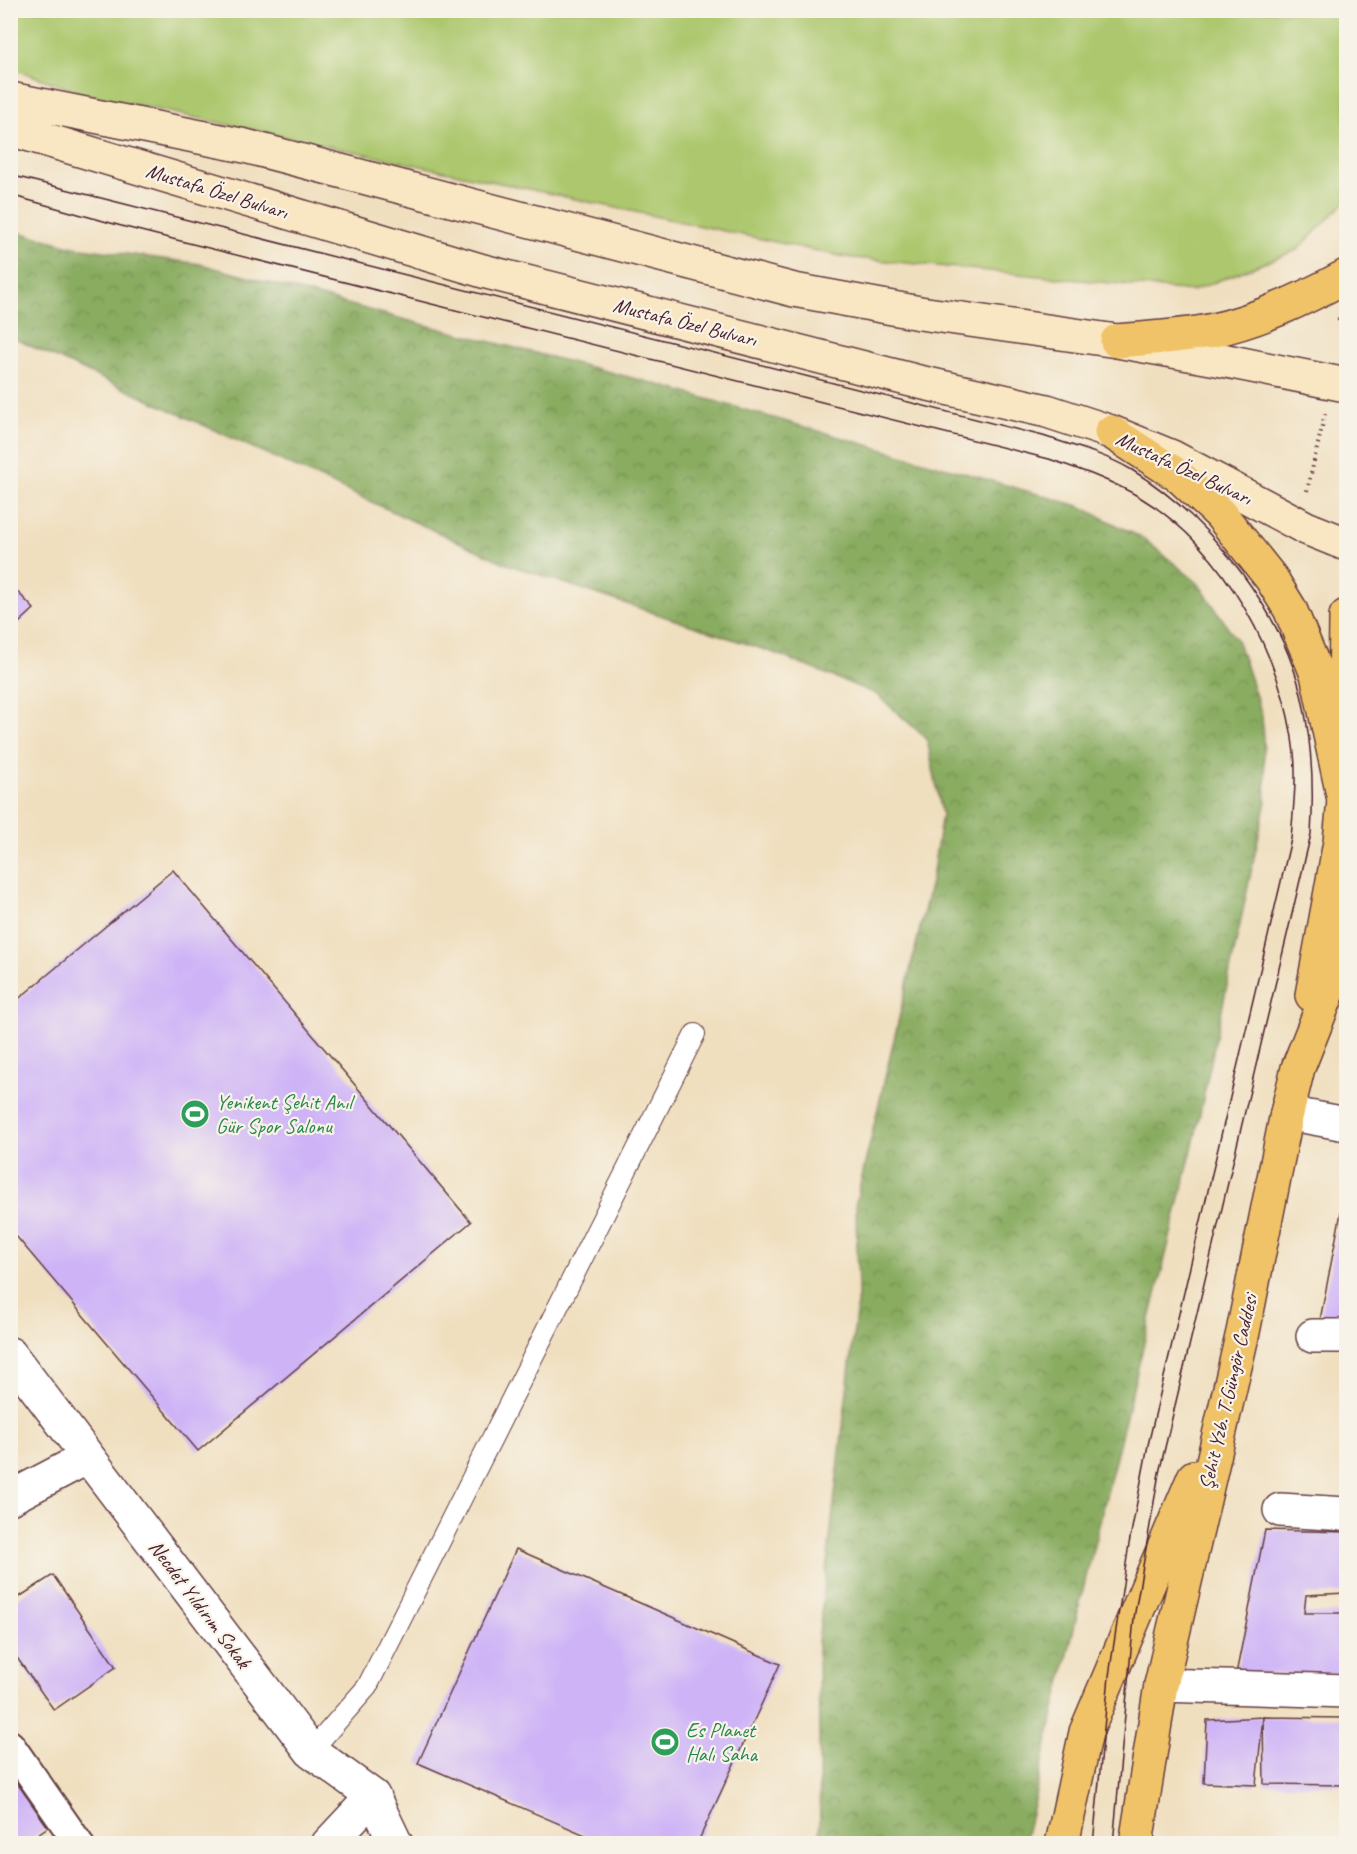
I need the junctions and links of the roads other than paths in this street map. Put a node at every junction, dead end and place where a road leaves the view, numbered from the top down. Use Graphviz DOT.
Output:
graph roads {
  1 [pos="10,99"];
  2 [pos="10,129"];
  3 [pos="1347,276"];
  4 [pos="1117,341"];
  5 [pos="1347,386"];
  6 [pos="1110,432"];
  7 [pos="1347,544"];
  8 [pos="1347,616"];
  9 [pos="1344,801"];
  10 [pos="1347,947"];
  11 [pos="695,1034"];
  12 [pos="1298,1068"];
  13 [pos="1287,1113"];
  14 [pos="1347,1124"];
  15 [pos="1313,1335"];
  16 [pos="1347,1336"];
  17 [pos="10,1354"];
  18 [pos="1227,1398"];
  19 [pos="88,1457"];
  20 [pos="10,1498"];
  21 [pos="1280,1510"];
  22 [pos="1347,1514"];
  23 [pos="1161,1685"];
  24 [pos="1347,1691"];
  25 [pos="10,1744"];
  26 [pos="311,1751"];
  27 [pos="373,1796"];
  28 [pos="79,1844"];
  29 [pos="328,1844"];
  30 [pos="396,1844"];
  31 [pos="1062,1844"];
  32 [pos="1136,1844"];
  1 -- 4 [label="main road"];
  2 -- 6 [label="main road, Mustafa Özel Bulvarı"];
  3 -- 4 [label="main road"];
  4 -- 5 [label="main road"];
  6 -- 7 [label="main road, Mustafa Özel Bulvarı"];
  6 -- 9 [label="main road"];
  8 -- 9 [label="main road"];
  9 -- 12 [label="main road"];
  10 -- 12 [label="main road, Şehit Yzb. T.Güngör Caddesi"];
  11 -- 26 [label="lane"];
  12 -- 13 [label="main road, Şehit Yzb. T.Güngör Caddesi"];
  13 -- 14 [label="street"];
  13 -- 18 [label="main road, Şehit Yzb. T.Güngör Caddesi"];
  15 -- 16 [label="street"];
  17 -- 19 [label="street, Necdet Yıldırım Sokak"];
  18 -- 23 [label="main road, Şehit Yzb. T.Güngör Caddesi"];
  18 -- 31 [label="main road"];
  19 -- 20 [label="street"];
  19 -- 26 [label="street, Necdet Yıldırım Sokak"];
  21 -- 22 [label="street"];
  23 -- 24 [label="street"];
  23 -- 32 [label="main road, Şehit Yzb. T.Güngör Caddesi"];
  25 -- 28 [label="street"];
  26 -- 27 [label="street, Necdet Yıldırım Sokak"];
  27 -- 29 [label="street"];
  27 -- 30 [label="street, Necdet Yıldırım Sokak"];
}
